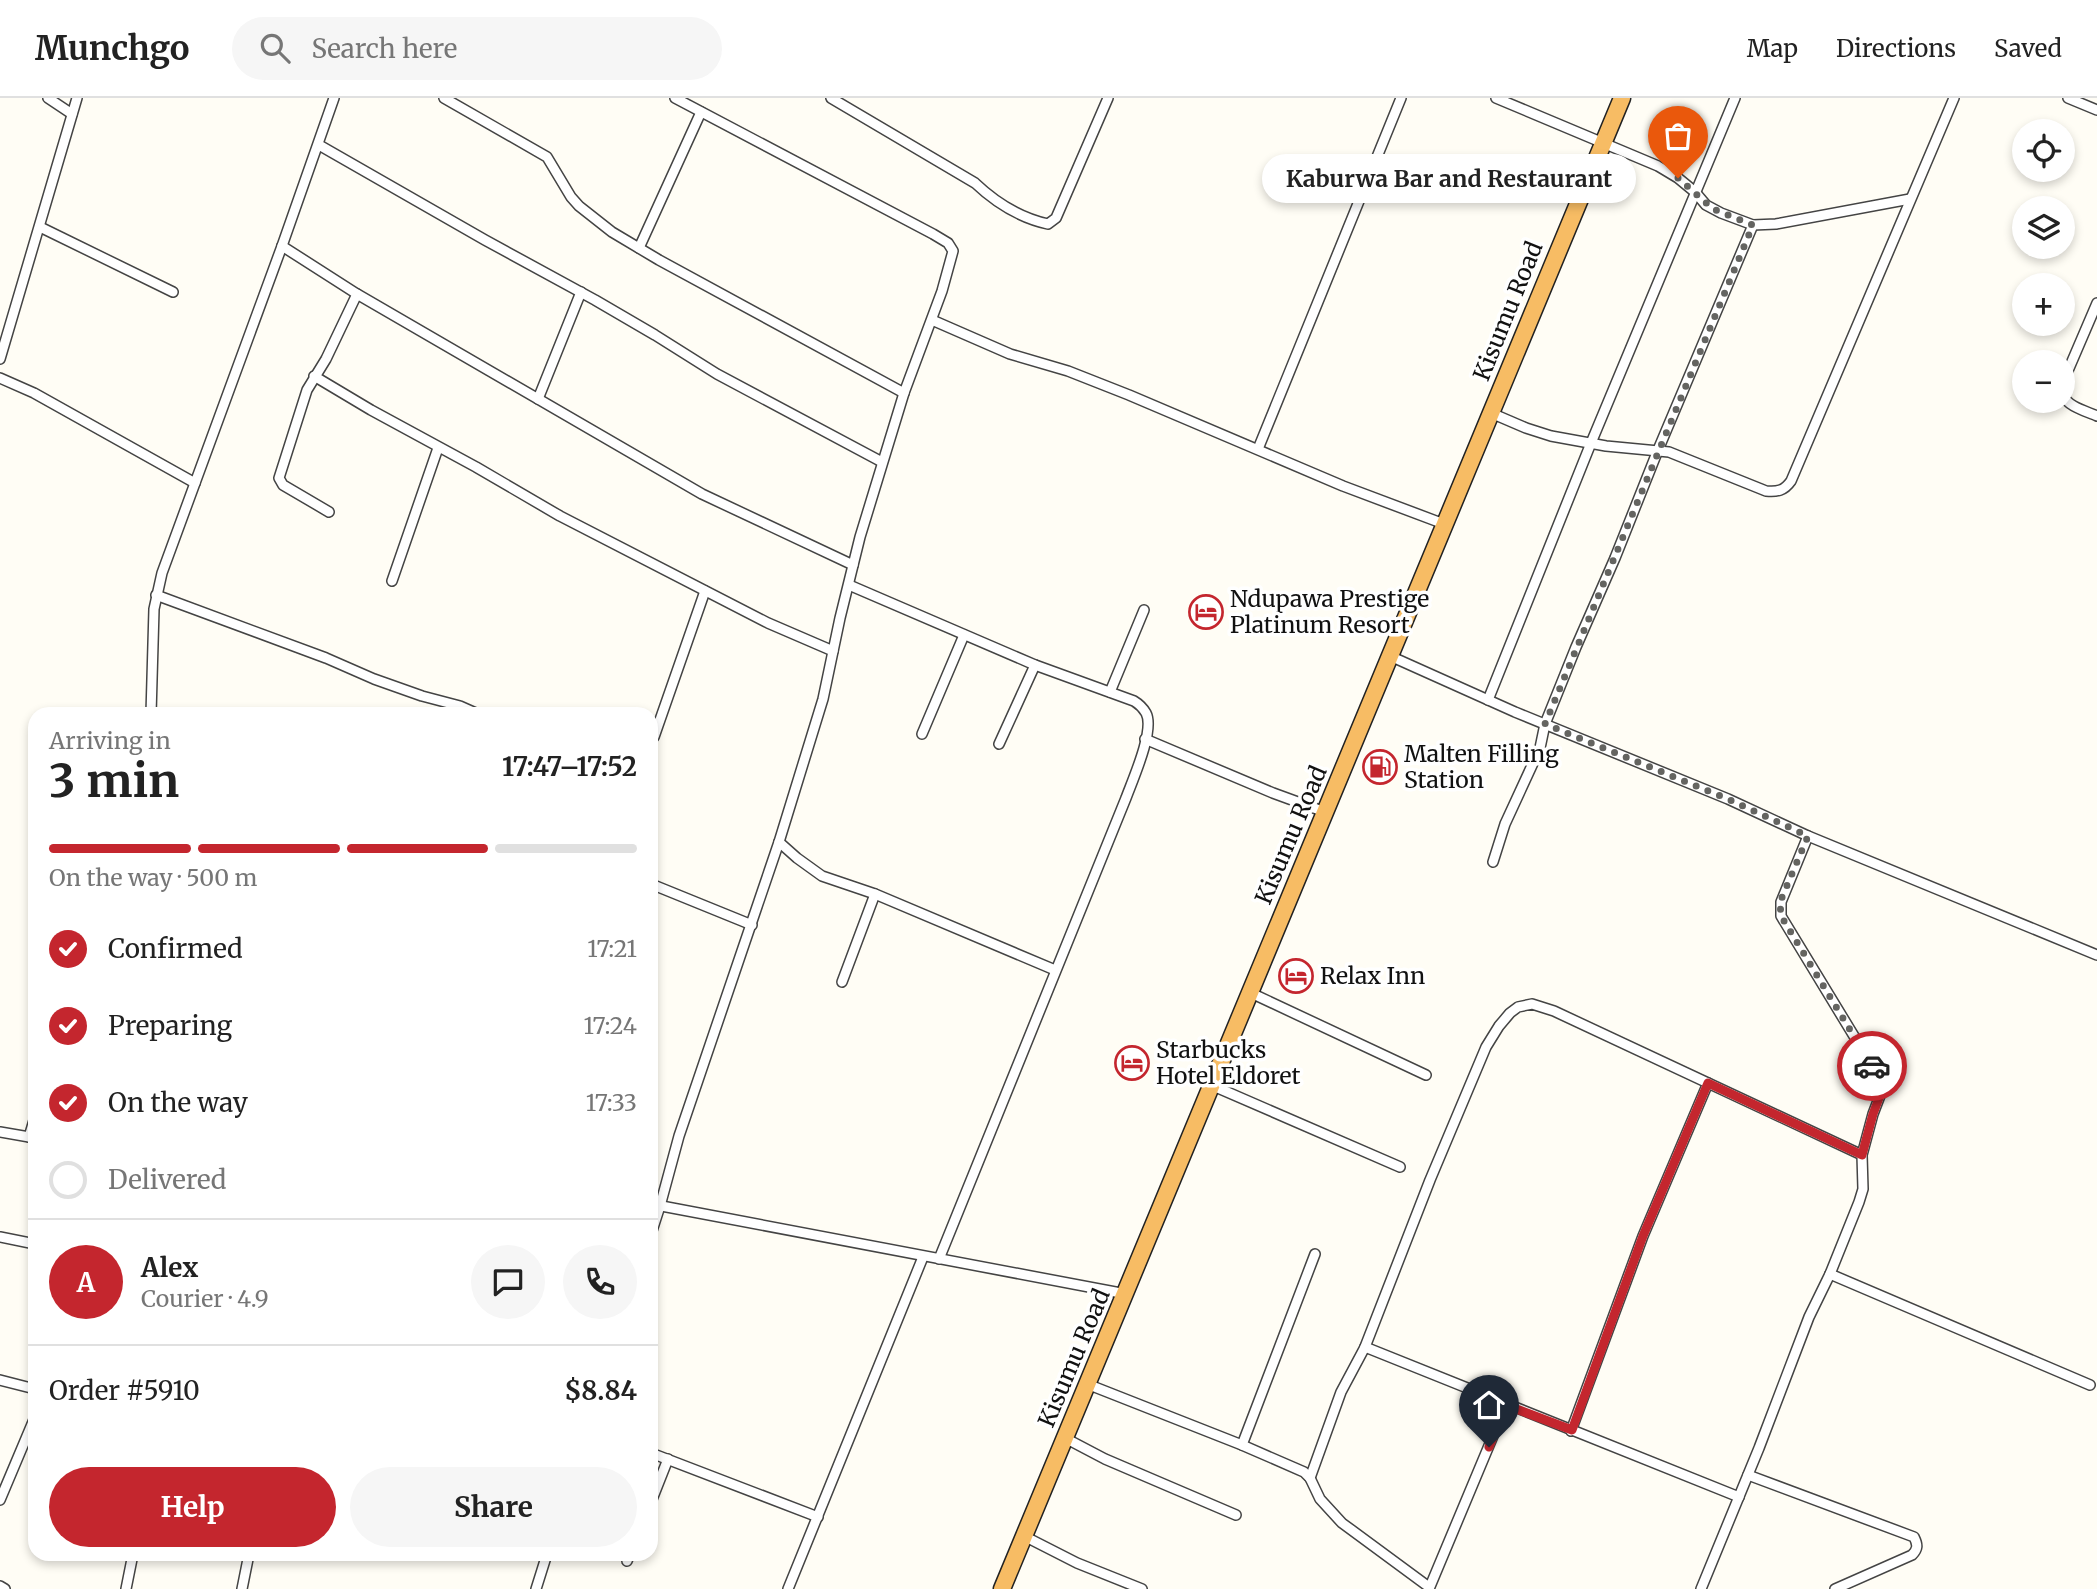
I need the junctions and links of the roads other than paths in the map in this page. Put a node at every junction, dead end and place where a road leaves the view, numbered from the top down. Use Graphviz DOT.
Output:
graph roads {
  1 [pos="48,98"];
  2 [pos="77,98"];
  3 [pos="334,98"];
  4 [pos="444,98"];
  5 [pos="675,98"];
  6 [pos="831,98"];
  7 [pos="1108,98"];
  8 [pos="1401,98"];
  9 [pos="1496,98"];
  10 [pos="1622,98"];
  11 [pos="1735,98"];
  12 [pos="1954,98"];
  13 [pos="2068,98"];
  14 [pos="2097,110"];
  15 [pos="701,112"];
  16 [pos="72,114"];
  17 [pos="1602,144"];
  18 [pos="319,145"];
  19 [pos="1695,192"];
  20 [pos="1910,199"];
  21 [pos="1753,225"];
  22 [pos="40,226"];
  23 [pos="282,246"];
  24 [pos="639,247"];
  25 [pos="173,292"];
  26 [pos="581,292"];
  27 [pos="357,294"];
  28 [pos="2097,303"];
  29 [pos="932,320"];
  30 [pos="2075,354"];
  31 [pos="0,359"];
  32 [pos="314,376"];
  33 [pos="0,377"];
  34 [pos="904,393"];
  35 [pos="538,399"];
  36 [pos="2075,407"];
  37 [pos="1491,413"];
  38 [pos="2097,416"];
  39 [pos="1591,443"];
  40 [pos="438,448"];
  41 [pos="1258,449"];
  42 [pos="1658,450"];
  43 [pos="882,462"];
  44 [pos="195,483"];
  45 [pos="329,512"];
  46 [pos="1444,524"];
  47 [pos="853,565"];
  48 [pos="392,582"];
  49 [pos="849,585"];
  50 [pos="705,591"];
  51 [pos="156,596"];
  52 [pos="1144,610"];
  53 [pos="964,635"];
  54 [pos="833,651"];
  55 [pos="1390,656"];
  56 [pos="1035,665"];
  57 [pos="1110,692"];
  58 [pos="1488,700"];
  59 [pos="151,707"];
  60 [pos="462,707"];
  61 [pos="1545,724"];
  62 [pos="658,726"];
  63 [pos="922,734"];
  64 [pos="1145,739"];
  65 [pos="999,744"];
  66 [pos="1325,812"];
  67 [pos="1808,836"];
  68 [pos="779,842"];
  69 [pos="1493,862"];
  70 [pos="658,887"];
  71 [pos="874,894"];
  72 [pos="752,925"];
  73 [pos="2097,953"];
  74 [pos="1055,970"];
  75 [pos="842,982"];
  76 [pos="1251,993"];
  77 [pos="1426,1075"];
  78 [pos="1708,1083"];
  79 [pos="1212,1085"];
  80 [pos="0,1132"];
  81 [pos="28,1137"];
  82 [pos="1862,1155"];
  83 [pos="1400,1167"];
  84 [pos="658,1199"];
  85 [pos="658,1205"];
  86 [pos="0,1237"];
  87 [pos="28,1243"];
  88 [pos="1315,1254"];
  89 [pos="923,1257"];
  90 [pos="939,1259"];
  91 [pos="1830,1274"];
  92 [pos="1126,1294"];
  93 [pos="1365,1347"];
  94 [pos="0,1380"];
  95 [pos="1087,1384"];
  96 [pos="2090,1385"];
  97 [pos="28,1387"];
  98 [pos="1506,1405"];
  99 [pos="1572,1430"];
  100 [pos="28,1434"];
  101 [pos="1065,1437"];
  102 [pos="1242,1445"];
  103 [pos="658,1455"];
  104 [pos="668,1459"];
  105 [pos="1748,1475"];
  106 [pos="1310,1478"];
  107 [pos="658,1484"];
  108 [pos="1739,1497"];
  109 [pos="0,1500"];
  110 [pos="1237,1515"];
  111 [pos="818,1517"];
  112 [pos="1024,1536"];
  113 [pos="132,1561"];
  114 [pos="248,1561"];
  115 [pos="545,1561"];
  116 [pos="0,1586"];
  117 [pos="1429,1588"];
  118 [pos="5,1589"];
  119 [pos="126,1589"];
  120 [pos="242,1589"];
  121 [pos="536,1589"];
  122 [pos="788,1589"];
  123 [pos="1002,1589"];
  124 [pos="1142,1589"];
  125 [pos="1701,1589"];
  126 [pos="1835,1589"];
  1 -- 16 [label="street"];
  2 -- 16 [label="street"];
  3 -- 18 [label="street"];
  4 -- 24 [label="street"];
  5 -- 15 [label="street"];
  6 -- 7 [label="street"];
  8 -- 41 [label="street"];
  9 -- 17 [label="street"];
  10 -- 17 [label="highway, Kisumu Road"];
  11 -- 19 [label="street"];
  12 -- 20 [label="street"];
  13 -- 14 [label="street"];
  15 -- 24 [label="street"];
  15 -- 29 [label="street"];
  16 -- 22 [label="street"];
  17 -- 19 [label="street"];
  17 -- 37 [label="highway, Kisumu Road"];
  18 -- 23 [label="street"];
  18 -- 26 [label="street"];
  19 -- 21 [label="street"];
  19 -- 39 [label="street"];
  20 -- 21 [label="street"];
  20 -- 42 [label="street"];
  21 -- 42 [label="street"];
  22 -- 25 [label="street"];
  22 -- 31 [label="street"];
  23 -- 27 [label="street"];
  23 -- 44 [label="street"];
  24 -- 34 [label="street"];
  26 -- 35 [label="street"];
  26 -- 43 [label="street"];
  27 -- 32 [label="street"];
  27 -- 35 [label="street"];
  28 -- 30 [label="street"];
  29 -- 34 [label="street"];
  29 -- 41 [label="street"];
  32 -- 40 [label="street"];
  32 -- 45 [label="street"];
  33 -- 44 [label="street"];
  34 -- 43 [label="street"];
  35 -- 47 [label="street"];
  36 -- 38 [label="street"];
  37 -- 39 [label="street"];
  37 -- 46 [label="highway, Kisumu Road"];
  39 -- 42 [label="street"];
  39 -- 58 [label="street"];
  40 -- 48 [label="street"];
  40 -- 50 [label="street"];
  41 -- 46 [label="street"];
  42 -- 61 [label="street"];
  43 -- 47 [label="street"];
  44 -- 51 [label="street"];
  46 -- 55 [label="highway, Kisumu Road"];
  47 -- 49 [label="street"];
  49 -- 53 [label="street"];
  49 -- 54 [label="street"];
  50 -- 54 [label="street"];
  50 -- 62 [label="street"];
  51 -- 59 [label="street"];
  51 -- 60 [label="street"];
  52 -- 57 [label="street"];
  53 -- 56 [label="street"];
  53 -- 63 [label="street"];
  54 -- 68 [label="street"];
  55 -- 58 [label="street"];
  55 -- 66 [label="highway, Kisumu Road"];
  56 -- 57 [label="street"];
  56 -- 65 [label="street"];
  57 -- 64 [label="street"];
  58 -- 61 [label="street"];
  61 -- 67 [label="street"];
  61 -- 69 [label="street"];
  64 -- 66 [label="street"];
  64 -- 74 [label="street"];
  66 -- 76 [label="highway, Kisumu Road"];
  67 -- 73 [label="street"];
  67 -- 82 [label="street"];
  68 -- 71 [label="street"];
  68 -- 72 [label="street"];
  70 -- 72 [label="street"];
  71 -- 74 [label="street"];
  71 -- 75 [label="street"];
  72 -- 84 [label="street"];
  74 -- 90 [label="street"];
  76 -- 77 [label="street"];
  76 -- 79 [label="highway, Kisumu Road"];
  78 -- 82 [label="street"];
  78 -- 93 [label="street"];
  78 -- 99 [label="street"];
  79 -- 83 [label="street"];
  79 -- 92 [label="highway, Kisumu Road"];
  80 -- 81 [label="street"];
  82 -- 91 [label="street"];
  85 -- 89 [label="street"];
  86 -- 87 [label="street"];
  88 -- 102 [label="street"];
  89 -- 90 [label="street"];
  89 -- 111 [label="street"];
  90 -- 92 [label="street"];
  91 -- 96 [label="street"];
  91 -- 105 [label="street"];
  92 -- 95 [label="highway, Kisumu Road"];
  93 -- 98 [label="street"];
  93 -- 106 [label="street"];
  94 -- 97 [label="street"];
  95 -- 101 [label="highway, Kisumu Road"];
  95 -- 102 [label="street"];
  98 -- 99 [label="street"];
  98 -- 117 [label="street"];
  99 -- 108 [label="street"];
  100 -- 109 [label="street"];
  101 -- 110 [label="street"];
  101 -- 112 [label="highway, Kisumu Road"];
  102 -- 106 [label="street"];
  103 -- 104 [label="street"];
  104 -- 107 [label="street"];
  104 -- 111 [label="street"];
  105 -- 108 [label="street"];
  105 -- 126 [label="street"];
  106 -- 117 [label="street"];
  108 -- 125 [label="street"];
  111 -- 122 [label="street"];
  112 -- 123 [label="highway, Kisumu Road"];
  112 -- 124 [label="street"];
  113 -- 119 [label="street"];
  114 -- 120 [label="street"];
  115 -- 121 [label="street"];
  116 -- 118 [label="street"];
}
